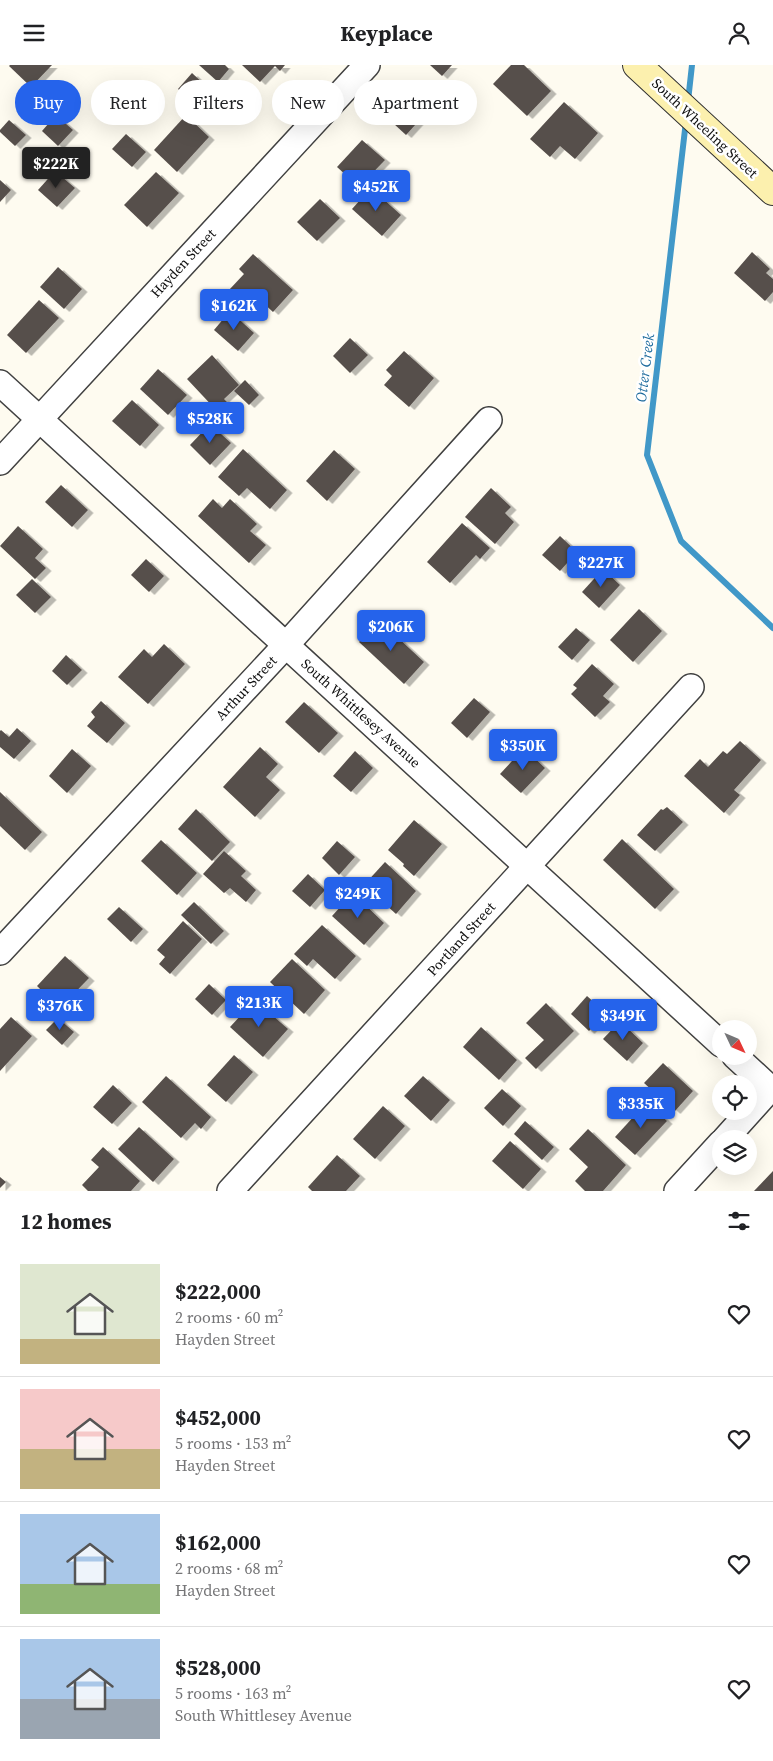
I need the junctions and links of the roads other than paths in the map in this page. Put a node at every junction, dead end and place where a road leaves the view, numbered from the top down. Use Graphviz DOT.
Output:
graph roads {
  1 [pos="367,65"];
  2 [pos="637,65"];
  3 [pos="773,191"];
  4 [pos="0,383"];
  5 [pos="39,419"];
  6 [pos="489,420"];
  7 [pos="0,462"];
  8 [pos="286,645"];
  9 [pos="691,687"];
  10 [pos="527,866"];
  11 [pos="0,953"];
  12 [pos="712,1036"];
  13 [pos="745,1065"];
  14 [pos="772,1090"];
  15 [pos="734,1130"];
  16 [pos="712,1153"];
  17 [pos="230,1191"];
  18 [pos="677,1191"];
  1 -- 5 [label="street, Hayden Street"];
  2 -- 3 [label="street, South Wheeling Street"];
  4 -- 5 [label="street, South Whittlesey Avenue"];
  5 -- 7 [label="street, Hayden Street"];
  5 -- 8 [label="street, South Whittlesey Avenue"];
  6 -- 8 [label="street, Arthur Street"];
  8 -- 10 [label="street, South Whittlesey Avenue"];
  8 -- 11 [label="street, Arthur Street"];
  9 -- 10 [label="street, Portland Street"];
  10 -- 12 [label="street, South Whittlesey Avenue"];
  10 -- 17 [label="street, Portland Street"];
  13 -- 14 [label="street"];
  14 -- 15 [label="street"];
  16 -- 18 [label="street"];
}
